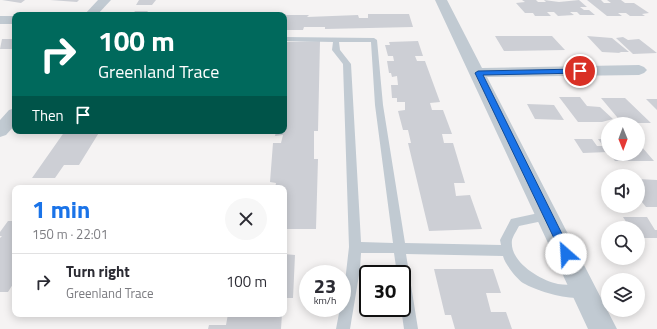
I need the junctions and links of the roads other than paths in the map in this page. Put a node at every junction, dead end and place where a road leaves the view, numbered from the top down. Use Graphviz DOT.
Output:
graph roads {
  1 [pos="104,0"];
  2 [pos="441,0"];
  3 [pos="93,12"];
  4 [pos="0,20"];
  5 [pos="12,20"];
  6 [pos="287,39"];
  7 [pos="336,39"];
  8 [pos="639,70"];
  9 [pos="478,73"];
  10 [pos="12,117"];
  11 [pos="0,131"];
  12 [pos="548,216"];
  13 [pos="355,247"];
  14 [pos="399,248"];
  15 [pos="508,251"];
  16 [pos="585,292"];
  17 [pos="343,329"];
  18 [pos="411,329"];
  19 [pos="603,329"];
  1 -- 3 [label="street"];
  2 -- 9 [label="street"];
  4 -- 5 [label="street"];
  6 -- 7 [label="lane"];
  7 -- 13 [label="lane"];
  7 -- 14 [label="lane"];
  8 -- 9 [label="street"];
  9 -- 12 [label="street"];
  10 -- 11 [label="street"];
  12 -- 15 [label="lane"];
  12 -- 16 [label="street"];
  13 -- 14 [label="lane"];
  13 -- 17 [label="lane"];
  14 -- 15 [label="lane"];
  14 -- 18 [label="lane"];
  15 -- 16 [label="lane"];
  16 -- 19 [label="street"];
}
